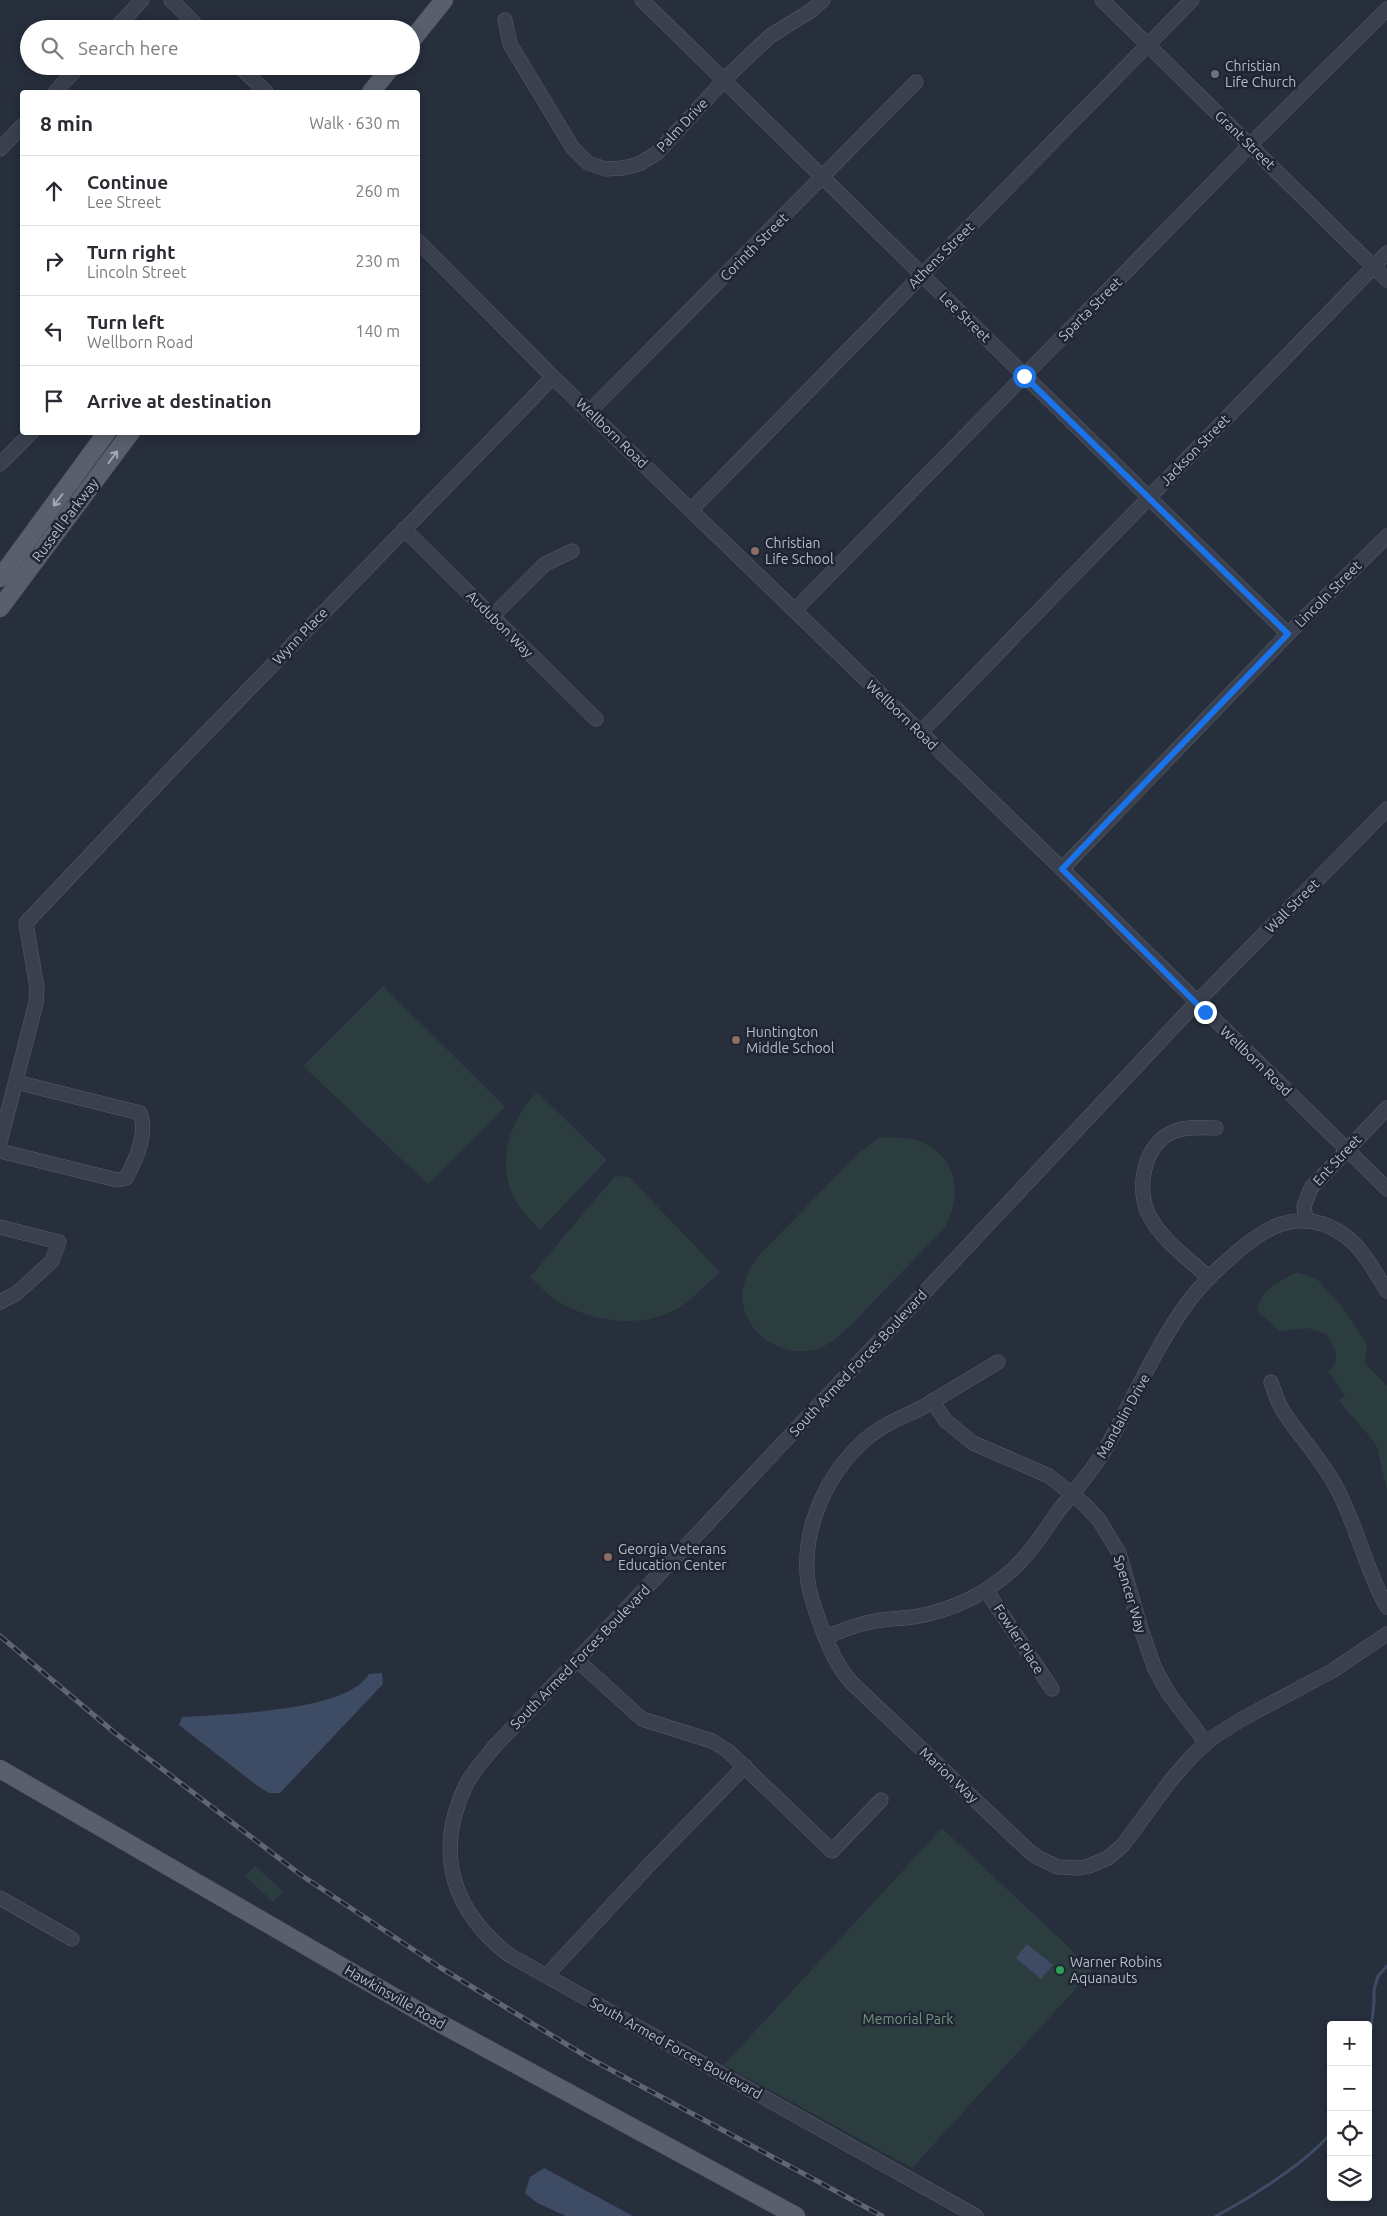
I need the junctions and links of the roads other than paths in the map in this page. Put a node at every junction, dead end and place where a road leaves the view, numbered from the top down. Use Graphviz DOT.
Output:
graph roads {
  1 [pos="142,0"];
  2 [pos="171,0"];
  3 [pos="444,0"];
  4 [pos="642,0"];
  5 [pos="823,0"];
  6 [pos="1102,0"];
  7 [pos="1192,0"];
  8 [pos="1387,10"];
  9 [pos="123,20"];
  10 [pos="191,20"];
  11 [pos="505,20"];
  12 [pos="420,30"];
  13 [pos="1148,45"];
  14 [pos="71,75"];
  15 [pos="248,75"];
  16 [pos="385,75"];
  17 [pos="724,81"];
  18 [pos="916,82"];
  19 [pos="56,90"];
  20 [pos="264,90"];
  21 [pos="373,90"];
  22 [pos="20,131"];
  23 [pos="1250,145"];
  24 [pos="0,149"];
  25 [pos="823,178"];
  26 [pos="420,243"];
  27 [pos="1387,253"];
  28 [pos="1374,267"];
  29 [pos="922,275"];
  30 [pos="1387,280"];
  31 [pos="1024,376"];
  32 [pos="553,377"];
  33 [pos="590,411"];
  34 [pos="29,435"];
  35 [pos="106,435"];
  36 [pos="129,435"];
  37 [pos="0,464"];
  38 [pos="1149,498"];
  39 [pos="691,510"];
  40 [pos="404,529"];
  41 [pos="1387,536"];
  42 [pos="572,551"];
  43 [pos="0,578"];
  44 [pos="0,608"];
  45 [pos="794,610"];
  46 [pos="492,617"];
  47 [pos="1288,634"];
  48 [pos="596,719"];
  49 [pos="921,732"];
  50 [pos="1387,809"];
  51 [pos="1062,869"];
  52 [pos="1196,1003"];
  53 [pos="16,1082"];
  54 [pos="1387,1108"];
  55 [pos="1216,1128"];
  56 [pos="0,1142"];
  57 [pos="1346,1149"];
  58 [pos="0,1151"];
  59 [pos="1387,1189"];
  60 [pos="1306,1221"];
  61 [pos="0,1227"];
  62 [pos="1209,1278"];
  63 [pos="1387,1291"];
  64 [pos="0,1302"];
  65 [pos="998,1362"];
  66 [pos="1271,1382"];
  67 [pos="932,1401"];
  68 [pos="1072,1494"];
  69 [pos="986,1590"];
  70 [pos="1387,1607"];
  71 [pos="1387,1634"];
  72 [pos="825,1637"];
  73 [pos="578,1661"];
  74 [pos="1052,1689"];
  75 [pos="1205,1745"];
  76 [pos="745,1766"];
  77 [pos="0,1769"];
  78 [pos="881,1800"];
  79 [pos="0,1898"];
  80 [pos="72,1939"];
  81 [pos="546,1976"];
  82 [pos="796,2216"];
  83 [pos="976,2216"];
  1 -- 9 [label="street"];
  2 -- 10 [label="street"];
  3 -- 12 [label="main road"];
  4 -- 17 [label="street, Lee Street"];
  5 -- 17 [label="street, Palm Drive"];
  6 -- 13 [label="street, Grant Street"];
  7 -- 13 [label="street, Athens Street"];
  8 -- 23 [label="street, Sparta Street"];
  11 -- 17 [label="street, Palm Drive"];
  13 -- 23 [label="street, Grant Street"];
  13 -- 29 [label="street, Athens Street"];
  14 -- 19 [label="street"];
  15 -- 20 [label="street"];
  16 -- 21 [label="main road"];
  17 -- 25 [label="street, Lee Street"];
  18 -- 25 [label="street, Corinth Street"];
  22 -- 24 [label="street"];
  23 -- 28 [label="street, Grant Street"];
  23 -- 31 [label="street, Sparta Street"];
  25 -- 29 [label="street, Lee Street"];
  25 -- 33 [label="street, Corinth Street"];
  26 -- 32 [label="street, Wellborn Road"];
  27 -- 28 [label="street, Jackson Street"];
  28 -- 30 [label="street, Grant Street"];
  28 -- 38 [label="street, Jackson Street"];
  29 -- 31 [label="street, Lee Street"];
  29 -- 39 [label="street, Athens Street"];
  31 -- 38 [label="street, Lee Street"];
  31 -- 45 [label="street, Sparta Street"];
  32 -- 33 [label="street, Wellborn Road"];
  32 -- 40 [label="street, Wynn Place"];
  33 -- 39 [label="street, Wellborn Road"];
  34 -- 37 [label="street"];
  35 -- 43 [label="main road, Russell Parkway, one-way"];
  44 -- 36 [label="main road, Russell Parkway, one-way"];
  38 -- 47 [label="street, Lee Street"];
  38 -- 49 [label="street, Jackson Street"];
  39 -- 45 [label="street, Wellborn Road"];
  40 -- 46 [label="street, Audubon Way"];
  40 -- 53 [label="street, Wynn Place"];
  41 -- 47 [label="street, Lincoln Street"];
  42 -- 46 [label="street"];
  45 -- 49 [label="street, Wellborn Road"];
  46 -- 48 [label="street, Audubon Way"];
  47 -- 51 [label="street, Lincoln Street"];
  49 -- 51 [label="street, Wellborn Road"];
  50 -- 52 [label="street, Wall Street"];
  51 -- 52 [label="street, Wellborn Road"];
  52 -- 57 [label="street, Wellborn Road"];
  52 -- 73 [label="street, South Armed Forces Boulevard"];
  53 -- 56 [label="street, Wynn Place"];
  53 -- 58 [label="street"];
  54 -- 57 [label="street, Ent Street"];
  55 -- 62 [label="street"];
  57 -- 59 [label="street, Wellborn Road"];
  57 -- 60 [label="street, Ent Street"];
  60 -- 62 [label="street, Mandalin Drive"];
  60 -- 63 [label="street, Mandalin Drive"];
  61 -- 64 [label="street"];
  62 -- 68 [label="street, Mandalin Drive"];
  65 -- 67 [label="street, Marion Way"];
  66 -- 70 [label="street"];
  67 -- 68 [label="street, Spencer Way"];
  67 -- 72 [label="street, Marion Way"];
  68 -- 69 [label="street, Mandalin Drive"];
  68 -- 75 [label="street, Spencer Way"];
  69 -- 72 [label="street, Mandalin Drive"];
  69 -- 74 [label="street, Fowler Place"];
  71 -- 75 [label="street, Marion Way"];
  72 -- 75 [label="street, Marion Way"];
  73 -- 76 [label="street"];
  73 -- 81 [label="street, South Armed Forces Boulevard"];
  76 -- 78 [label="street"];
  76 -- 81 [label="street"];
  77 -- 82 [label="main road, Hawkinsville Road"];
  79 -- 80 [label="street"];
  81 -- 83 [label="street, South Armed Forces Boulevard"];
}
